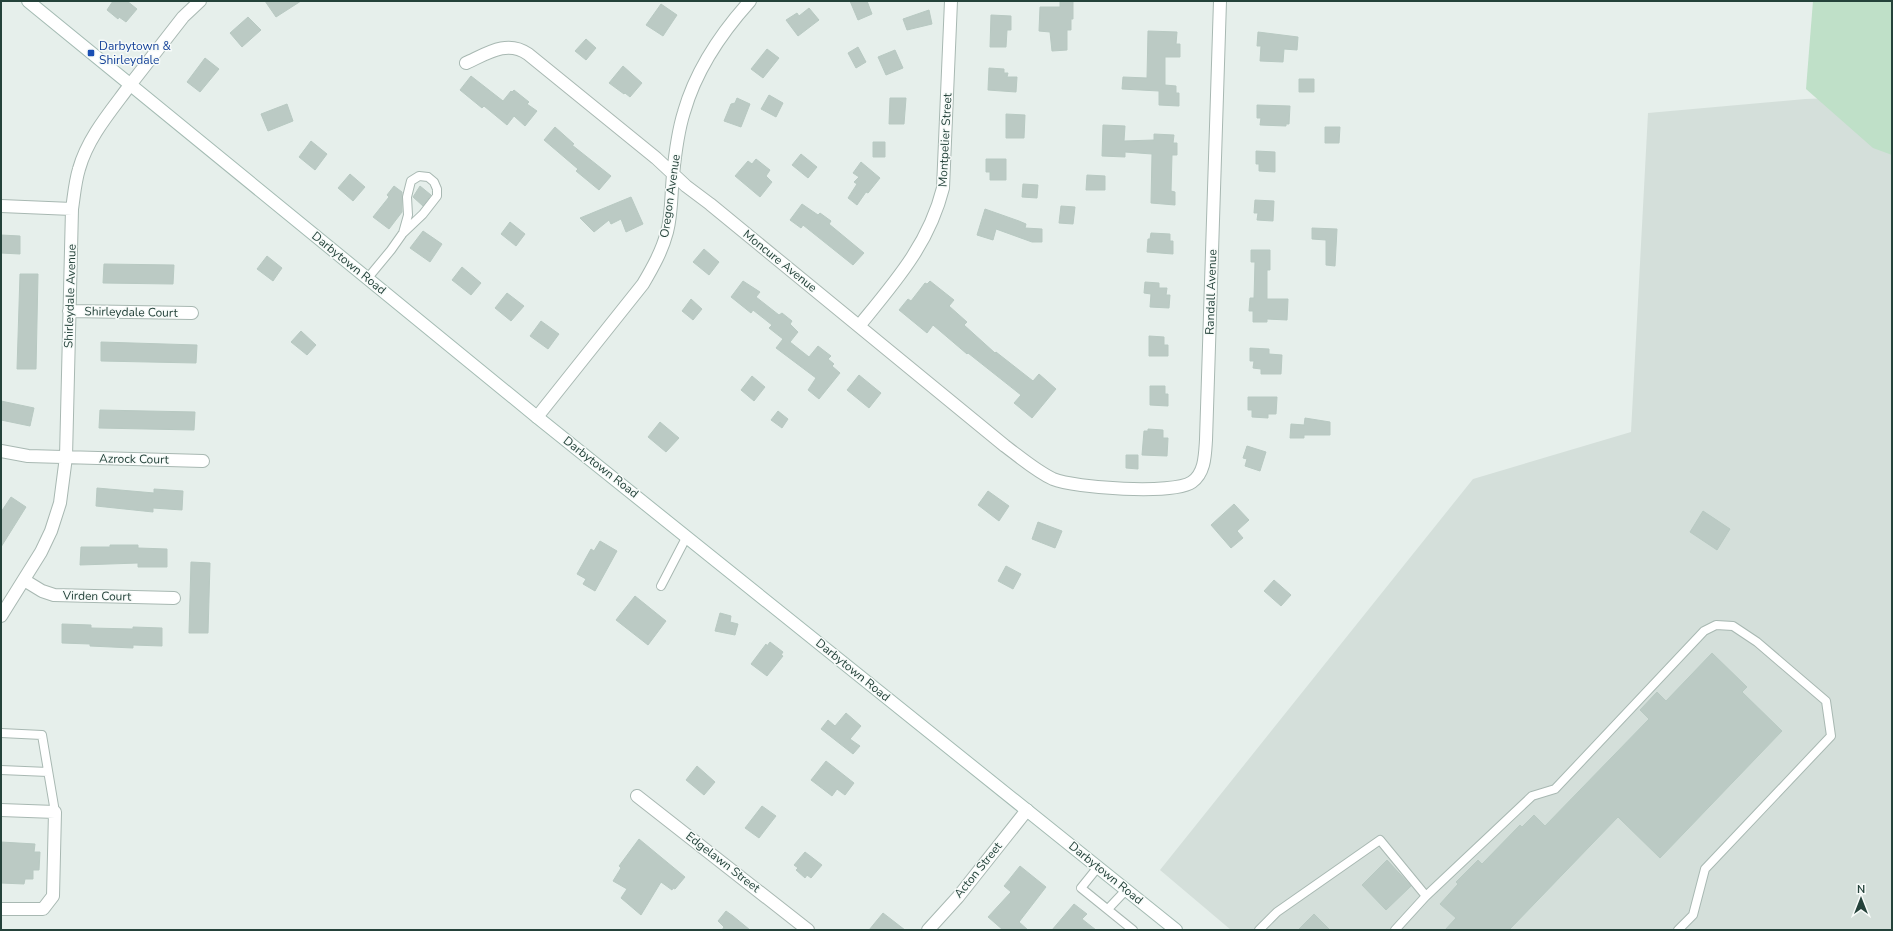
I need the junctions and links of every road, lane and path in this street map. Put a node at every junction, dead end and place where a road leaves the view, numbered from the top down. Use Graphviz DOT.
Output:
graph roads {
  1 [pos="28,1"];
  2 [pos="200,1"];
  3 [pos="750,1"];
  4 [pos="951,1"];
  5 [pos="1220,1"];
  6 [pos="466,63"];
  7 [pos="130,85"];
  8 [pos="673,174"];
  9 [pos="1,206"];
  10 [pos="72,209"];
  11 [pos="403,233"];
  12 [pos="367,279"];
  13 [pos="69,311"];
  14 [pos="192,313"];
  15 [pos="859,326"];
  16 [pos="537,416"];
  17 [pos="1,451"];
  18 [pos="66,457"];
  19 [pos="203,461"];
  20 [pos="1096,487"];
  21 [pos="687,536"];
  22 [pos="24,580"];
  23 [pos="661,586"];
  24 [pos="174,598"];
  25 [pos="1,616"];
  26 [pos="1,733"];
  27 [pos="1,770"];
  28 [pos="48,772"];
  29 [pos="637,796"];
  30 [pos="1,810"];
  31 [pos="1027,810"];
  32 [pos="55,812"];
  33 [pos="1098,867"];
  34 [pos="1126,890"];
  35 [pos="1426,896"];
  36 [pos="1,909"];
  37 [pos="1108,909"];
  38 [pos="1168,928"];
  39 [pos="808,930"];
  40 [pos="928,930"];
  41 [pos="1133,930"];
  42 [pos="1259,930"];
  43 [pos="1395,930"];
  44 [pos="1678,930"];
  1 -- 7 [label="street, Darbytown Road"];
  2 -- 7 [label="street, Shirleydale Avenue"];
  3 -- 8 [label="street, Oregon Avenue"];
  4 -- 15 [label="street, Montpelier Street"];
  5 -- 20 [label="street, Randall Avenue"];
  6 -- 8 [label="street, Moncure Avenue"];
  7 -- 10 [label="street, Shirleydale Avenue"];
  7 -- 12 [label="street, Darbytown Road"];
  8 -- 15 [label="street, Moncure Avenue"];
  8 -- 16 [label="street, Oregon Avenue"];
  9 -- 10 [label="street"];
  10 -- 13 [label="street, Shirleydale Avenue"];
  11 -- 11 [label="lane"];
  11 -- 12 [label="lane"];
  12 -- 16 [label="street, Darbytown Road"];
  13 -- 14 [label="street, Shirleydale Court"];
  13 -- 18 [label="street, Shirleydale Avenue"];
  15 -- 20 [label="street, Moncure Avenue"];
  16 -- 21 [label="street, Darbytown Road"];
  17 -- 18 [label="street, Azrock Court"];
  18 -- 19 [label="street, Azrock Court"];
  18 -- 22 [label="street, Shirleydale Avenue"];
  21 -- 23 [label="lane"];
  21 -- 31 [label="street, Darbytown Road"];
  22 -- 24 [label="street, Virden Court"];
  22 -- 25 [label="street, Shirleydale Avenue"];
  26 -- 28 [label="lane"];
  27 -- 28 [label="lane"];
  28 -- 32 [label="lane"];
  29 -- 39 [label="street, Edgelawn Street"];
  30 -- 32 [label="street"];
  31 -- 33 [label="street, Darbytown Road"];
  31 -- 40 [label="street, Acton Street"];
  32 -- 36 [label="street"];
  33 -- 34 [label="street, Darbytown Road"];
  33 -- 37 [label="lane"];
  34 -- 37 [label="lane"];
  34 -- 38 [label="street, Darbytown Road"];
  35 -- 42 [label="lane"];
  35 -- 43 [label="lane"];
  35 -- 44 [label="lane"];
  37 -- 41 [label="lane"];
}
